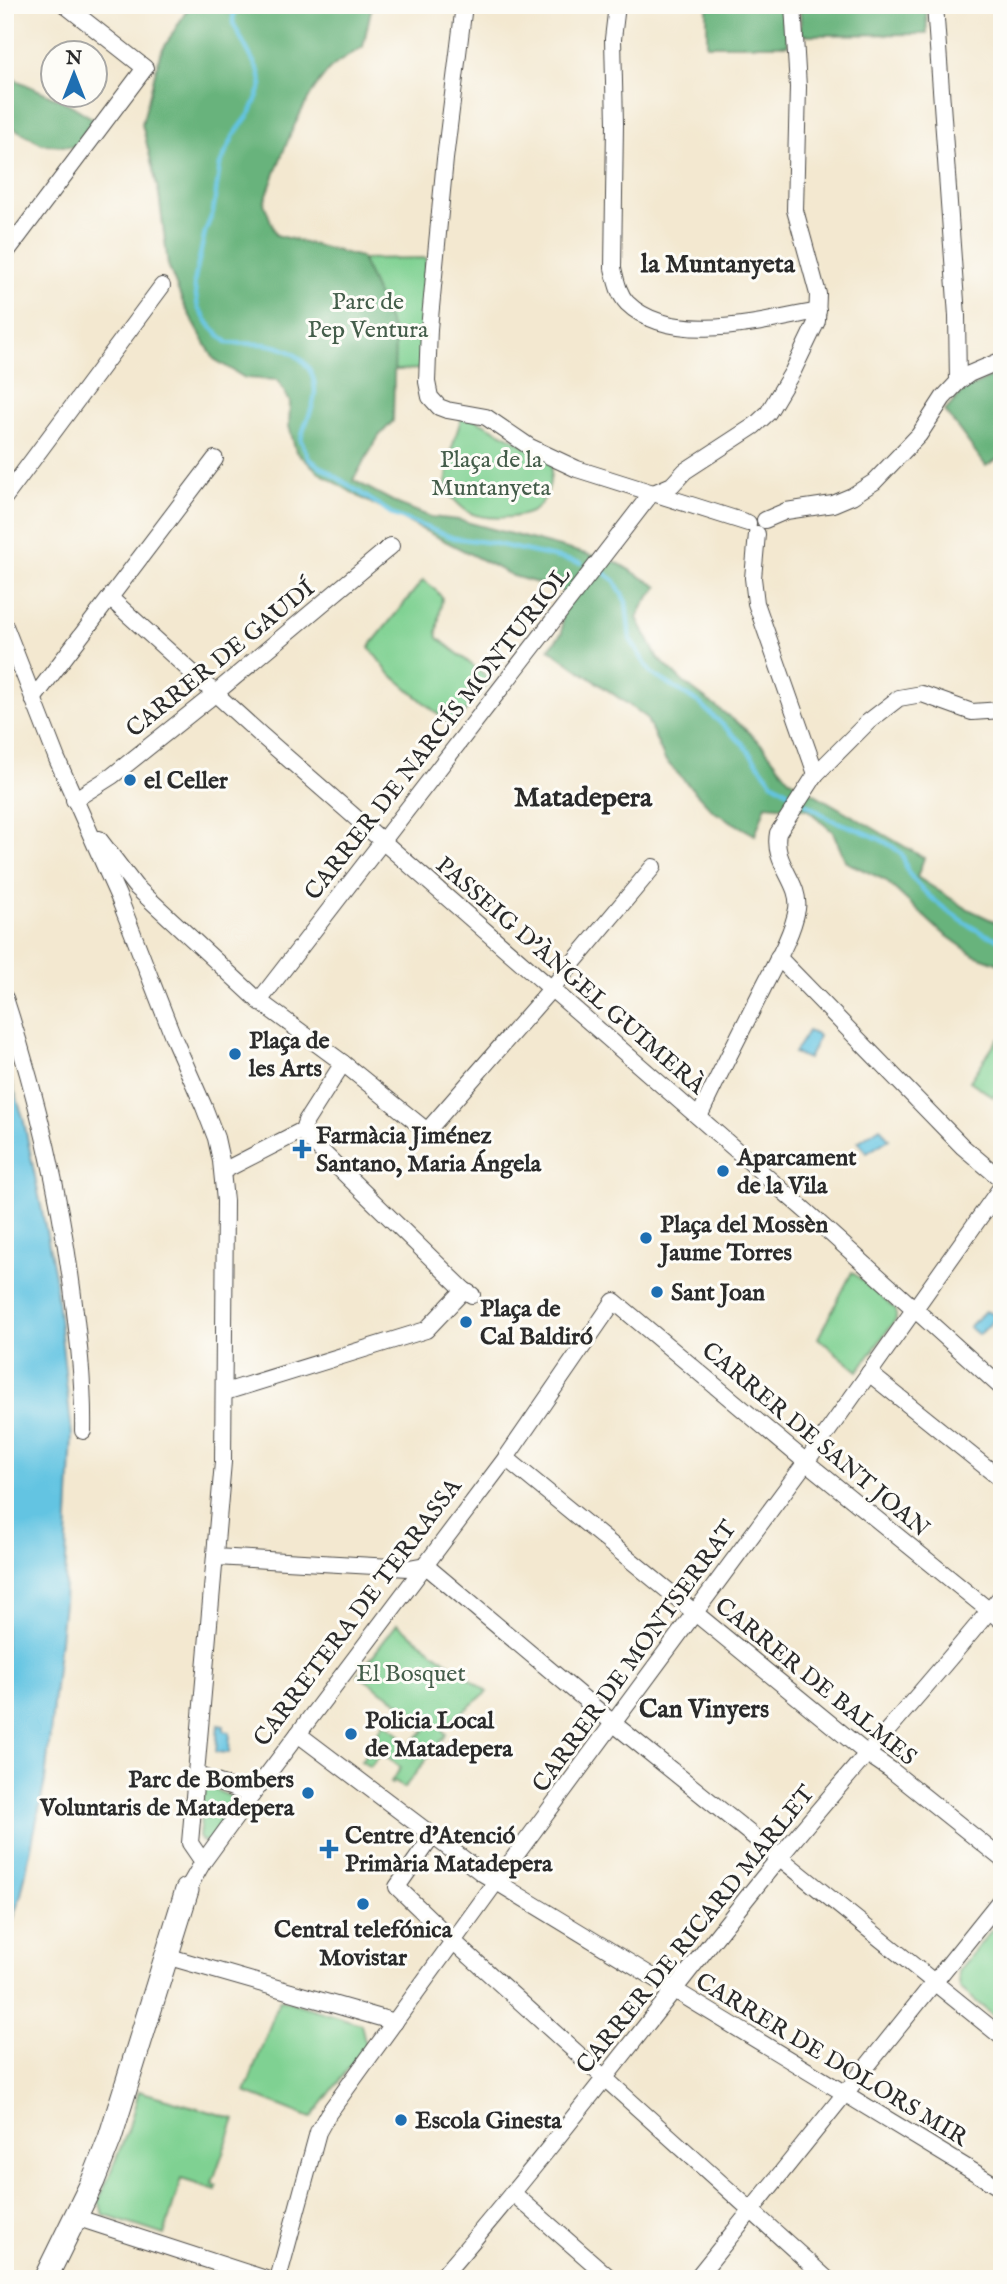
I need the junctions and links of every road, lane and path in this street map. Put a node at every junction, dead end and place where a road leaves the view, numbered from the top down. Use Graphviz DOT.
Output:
graph roads {
  1 [pos="65,5"];
  2 [pos="464,5"];
  3 [pos="617,5"];
  4 [pos="793,5"];
  5 [pos="935,5"];
  6 [pos="8,244"];
  7 [pos="162,286"];
  8 [pos="818,312"];
  9 [pos="1002,360"];
  10 [pos="958,382"];
  11 [pos="215,459"];
  12 [pos="652,494"];
  13 [pos="5,497"];
  14 [pos="757,526"];
  15 [pos="391,546"];
  16 [pos="110,598"];
  17 [pos="5,626"];
  18 [pos="215,693"];
  19 [pos="33,699"];
  20 [pos="1002,710"];
  21 [pos="816,774"];
  22 [pos="74,800"];
  23 [pos="83,817"];
  24 [pos="383,841"];
  25 [pos="653,867"];
  26 [pos="137,887"];
  27 [pos="119,900"];
  28 [pos="778,957"];
  29 [pos="551,989"];
  30 [pos="5,998"];
  31 [pos="259,1001"];
  32 [pos="343,1063"];
  33 [pos="699,1117"];
  34 [pos="303,1130"];
  35 [pos="223,1171"];
  36 [pos="1002,1180"];
  37 [pos="1002,1186"];
  38 [pos="614,1301"];
  39 [pos="914,1310"];
  40 [pos="869,1373"];
  41 [pos="1002,1388"];
  42 [pos="225,1392"];
  43 [pos="83,1431"];
  44 [pos="506,1458"];
  45 [pos="806,1462"];
  46 [pos="1002,1480"];
  47 [pos="215,1557"];
  48 [pos="425,1565"];
  49 [pos="1002,1595"];
  50 [pos="694,1612"];
  51 [pos="995,1616"];
  52 [pos="613,1723"];
  53 [pos="298,1734"];
  54 [pos="866,1753"];
  55 [pos="197,1775"];
  56 [pos="252,1795"];
  57 [pos="432,1837"];
  58 [pos="780,1856"];
  59 [pos="1002,1859"];
  60 [pos="203,1862"];
  61 [pos="496,1882"];
  62 [pos="187,1890"];
  63 [pos="1002,1898"];
  64 [pos="453,1941"];
  65 [pos="166,1956"];
  66 [pos="934,1984"];
  67 [pos="673,1989"];
  68 [pos="395,2022"];
  69 [pos="1002,2037"];
  70 [pos="604,2077"];
  71 [pos="846,2094"];
  72 [pos="1002,2189"];
  73 [pos="514,2194"];
  74 [pos="752,2210"];
  75 [pos="75,2217"];
  76 [pos="45,2279"];
  77 [pos="266,2279"];
  78 [pos="278,2279"];
  79 [pos="440,2279"];
  80 [pos="611,2279"];
  81 [pos="696,2279"];
  82 [pos="827,2279"];
  1 -- 6 [label="street"];
  2 -- 12 [label="street"];
  3 -- 8 [label="street"];
  4 -- 8 [label="street"];
  5 -- 10 [label="street"];
  7 -- 13 [label="street"];
  8 -- 12 [label="street, CARRER DE NARCÍS MONTURIOL"];
  9 -- 10 [label="street"];
  10 -- 14 [label="street"];
  11 -- 16 [label="street"];
  12 -- 14 [label="street"];
  12 -- 24 [label="street, CARRER DE NARCÍS MONTURIOL"];
  14 -- 21 [label="street"];
  15 -- 18 [label="street, CARRER DE GAUDÍ"];
  16 -- 18 [label="street, PASSEIG D'ÀNGEL GUIMERÀ"];
  16 -- 19 [label="street"];
  17 -- 19 [label="street"];
  18 -- 22 [label="street, CARRER DE GAUDÍ"];
  18 -- 24 [label="street, PASSEIG D'ÀNGEL GUIMERÀ"];
  19 -- 22 [label="street"];
  20 -- 21 [label="street"];
  21 -- 28 [label="street"];
  22 -- 23 [label="street"];
  23 -- 26 [label="street"];
  23 -- 27 [label="street"];
  24 -- 29 [label="street, PASSEIG D'ÀNGEL GUIMERÀ"];
  24 -- 31 [label="street, CARRER DE NARCÍS MONTURIOL"];
  25 -- 29 [label="street"];
  26 -- 27 [label="street"];
  26 -- 31 [label="street"];
  27 -- 35 [label="street"];
  28 -- 33 [label="street"];
  28 -- 36 [label="street"];
  29 -- 32 [label="street"];
  29 -- 33 [label="street, PASSEIG D'ÀNGEL GUIMERÀ"];
  30 -- 43 [label="street"];
  31 -- 32 [label="street"];
  32 -- 34 [label="street"];
  33 -- 39 [label="street, PASSEIG D'ÀNGEL GUIMERÀ"];
  34 -- 35 [label="street"];
  34 -- 42 [label="street"];
  35 -- 42 [label="street"];
  37 -- 39 [label="street, CARRER DE MONTSERRAT"];
  38 -- 44 [label="street, CARRETERA DE TERRASSA"];
  38 -- 45 [label="street, CARRER DE SANT JOAN"];
  39 -- 40 [label="street, CARRER DE MONTSERRAT"];
  39 -- 41 [label="street, PASSEIG D'ÀNGEL GUIMERÀ"];
  40 -- 45 [label="street, CARRER DE MONTSERRAT"];
  40 -- 46 [label="street"];
  42 -- 47 [label="street"];
  44 -- 48 [label="street, CARRETERA DE TERRASSA"];
  44 -- 50 [label="street, CARRER DE BALMES"];
  45 -- 50 [label="street, CARRER DE MONTSERRAT"];
  45 -- 51 [label="street, CARRER DE SANT JOAN"];
  47 -- 48 [label="street"];
  47 -- 55 [label="street"];
  48 -- 52 [label="street"];
  48 -- 53 [label="street, CARRETERA DE TERRASSA"];
  49 -- 51 [label="street, CARRER DE RICARD MARLET"];
  50 -- 52 [label="street, CARRER DE MONTSERRAT"];
  50 -- 54 [label="street, CARRER DE BALMES"];
  51 -- 54 [label="street, CARRER DE RICARD MARLET"];
  52 -- 58 [label="street"];
  52 -- 61 [label="street, CARRER DE MONTSERRAT"];
  53 -- 56 [label="street, CARRETERA DE TERRASSA"];
  53 -- 57 [label="street, CARRER DE DOLORS MIR"];
  54 -- 58 [label="street, CARRER DE RICARD MARLET"];
  54 -- 59 [label="street, CARRER DE BALMES"];
  55 -- 56 [label="street"];
  55 -- 60 [label="street"];
  56 -- 60 [label="street, CARRETERA DE TERRASSA"];
  57 -- 61 [label="street, CARRER DE DOLORS MIR"];
  57 -- 64 [label="street"];
  58 -- 66 [label="street"];
  58 -- 67 [label="street, CARRER DE RICARD MARLET"];
  60 -- 62 [label="street, CARRETERA DE TERRASSA"];
  61 -- 64 [label="street, CARRER DE MONTSERRAT"];
  61 -- 67 [label="street, CARRER DE DOLORS MIR"];
  62 -- 65 [label="street, CARRETERA DE TERRASSA"];
  63 -- 66 [label="street"];
  64 -- 68 [label="street, CARRER DE MONTSERRAT"];
  64 -- 70 [label="street"];
  65 -- 68 [label="street"];
  65 -- 75 [label="street, CARRETERA DE TERRASSA"];
  66 -- 69 [label="street"];
  66 -- 71 [label="street"];
  67 -- 70 [label="street, CARRER DE RICARD MARLET"];
  67 -- 71 [label="street, CARRER DE DOLORS MIR"];
  68 -- 78 [label="street, CARRER DE MONTSERRAT"];
  70 -- 73 [label="street, CARRER DE RICARD MARLET"];
  70 -- 74 [label="street"];
  71 -- 72 [label="street, CARRER DE DOLORS MIR"];
  71 -- 74 [label="street"];
  73 -- 79 [label="street, CARRER DE RICARD MARLET"];
  73 -- 80 [label="street"];
  74 -- 81 [label="street"];
  74 -- 82 [label="street"];
  75 -- 76 [label="street, CARRETERA DE TERRASSA"];
  75 -- 77 [label="street"];
}
